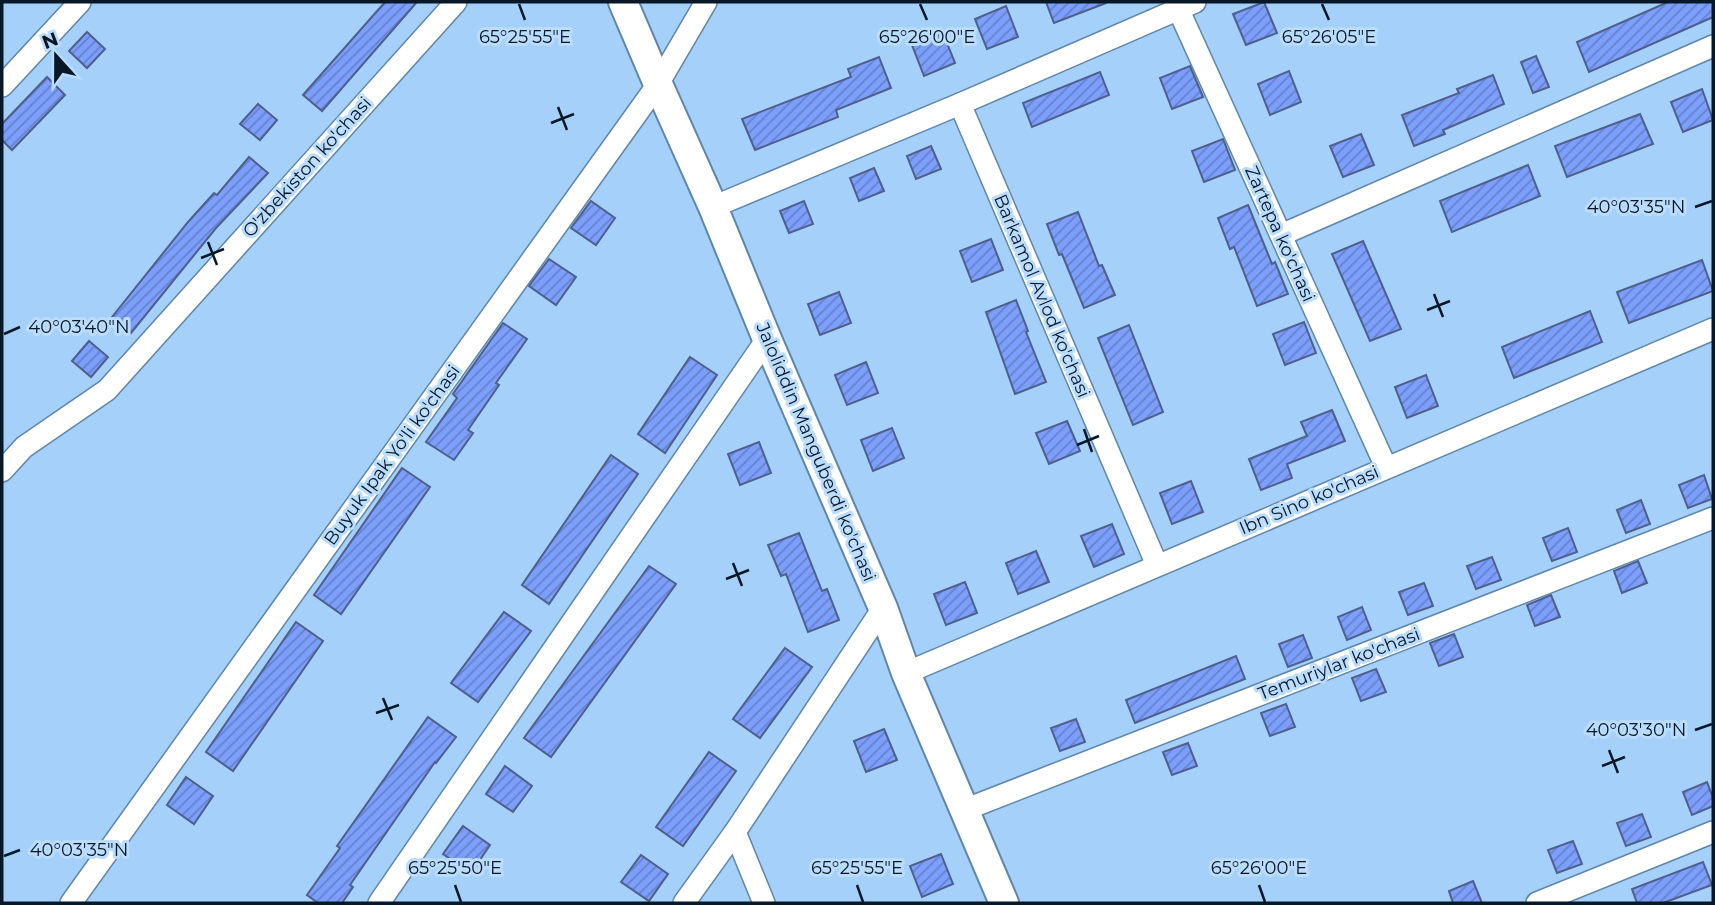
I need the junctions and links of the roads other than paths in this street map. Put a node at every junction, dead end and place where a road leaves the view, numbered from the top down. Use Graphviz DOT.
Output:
graph roads {
  1 [pos="80,2"];
  2 [pos="456,2"];
  3 [pos="624,2"];
  4 [pos="706,2"];
  5 [pos="1183,4"];
  6 [pos="1713,46"];
  7 [pos="657,84"];
  8 [pos="2,86"];
  9 [pos="960,104"];
  10 [pos="713,207"];
  11 [pos="1281,234"];
  12 [pos="1713,329"];
  13 [pos="767,339"];
  14 [pos="1386,467"];
  15 [pos="2,471"];
  16 [pos="1713,519"];
  17 [pos="1157,565"];
  18 [pos="883,608"];
  19 [pos="906,673"];
  20 [pos="964,810"];
  21 [pos="735,832"];
  22 [pos="1713,832"];
  23 [pos="71,903"];
  24 [pos="379,903"];
  25 [pos="684,903"];
  26 [pos="764,903"];
  27 [pos="1004,903"];
  28 [pos="1537,903"];
  1 -- 8 [label="street"];
  2 -- 15 [label="street, O'zbekiston ko'chasi"];
  3 -- 7 [label="street, Jaloliddin Manguberdi ko'chasi"];
  4 -- 7 [label="street, Buyuk Ipak Yo'li ko'chasi"];
  5 -- 9 [label="street"];
  5 -- 11 [label="street, Zartepa ko'chasi"];
  6 -- 11 [label="street"];
  7 -- 10 [label="street, Jaloliddin Manguberdi ko'chasi"];
  7 -- 23 [label="street, Buyuk Ipak Yo'li ko'chasi"];
  9 -- 10 [label="street"];
  9 -- 17 [label="street, Barkamol Avlod ko'chasi"];
  10 -- 13 [label="street, Jaloliddin Manguberdi ko'chasi"];
  11 -- 14 [label="street, Zartepa ko'chasi"];
  12 -- 14 [label="street, Ibn Sino ko'chasi"];
  13 -- 18 [label="street, Jaloliddin Manguberdi ko'chasi"];
  13 -- 24 [label="street"];
  14 -- 17 [label="street, Ibn Sino ko'chasi"];
  16 -- 20 [label="street, Temuriylar ko'chasi"];
  17 -- 19 [label="street, Ibn Sino ko'chasi"];
  18 -- 19 [label="street, Jaloliddin Manguberdi ko'chasi"];
  18 -- 21 [label="street"];
  19 -- 20 [label="street, Jaloliddin Manguberdi ko'chasi"];
  20 -- 27 [label="street, Jaloliddin Manguberdi ko'chasi"];
  21 -- 25 [label="street"];
  21 -- 26 [label="street"];
  22 -- 28 [label="street"];
}
